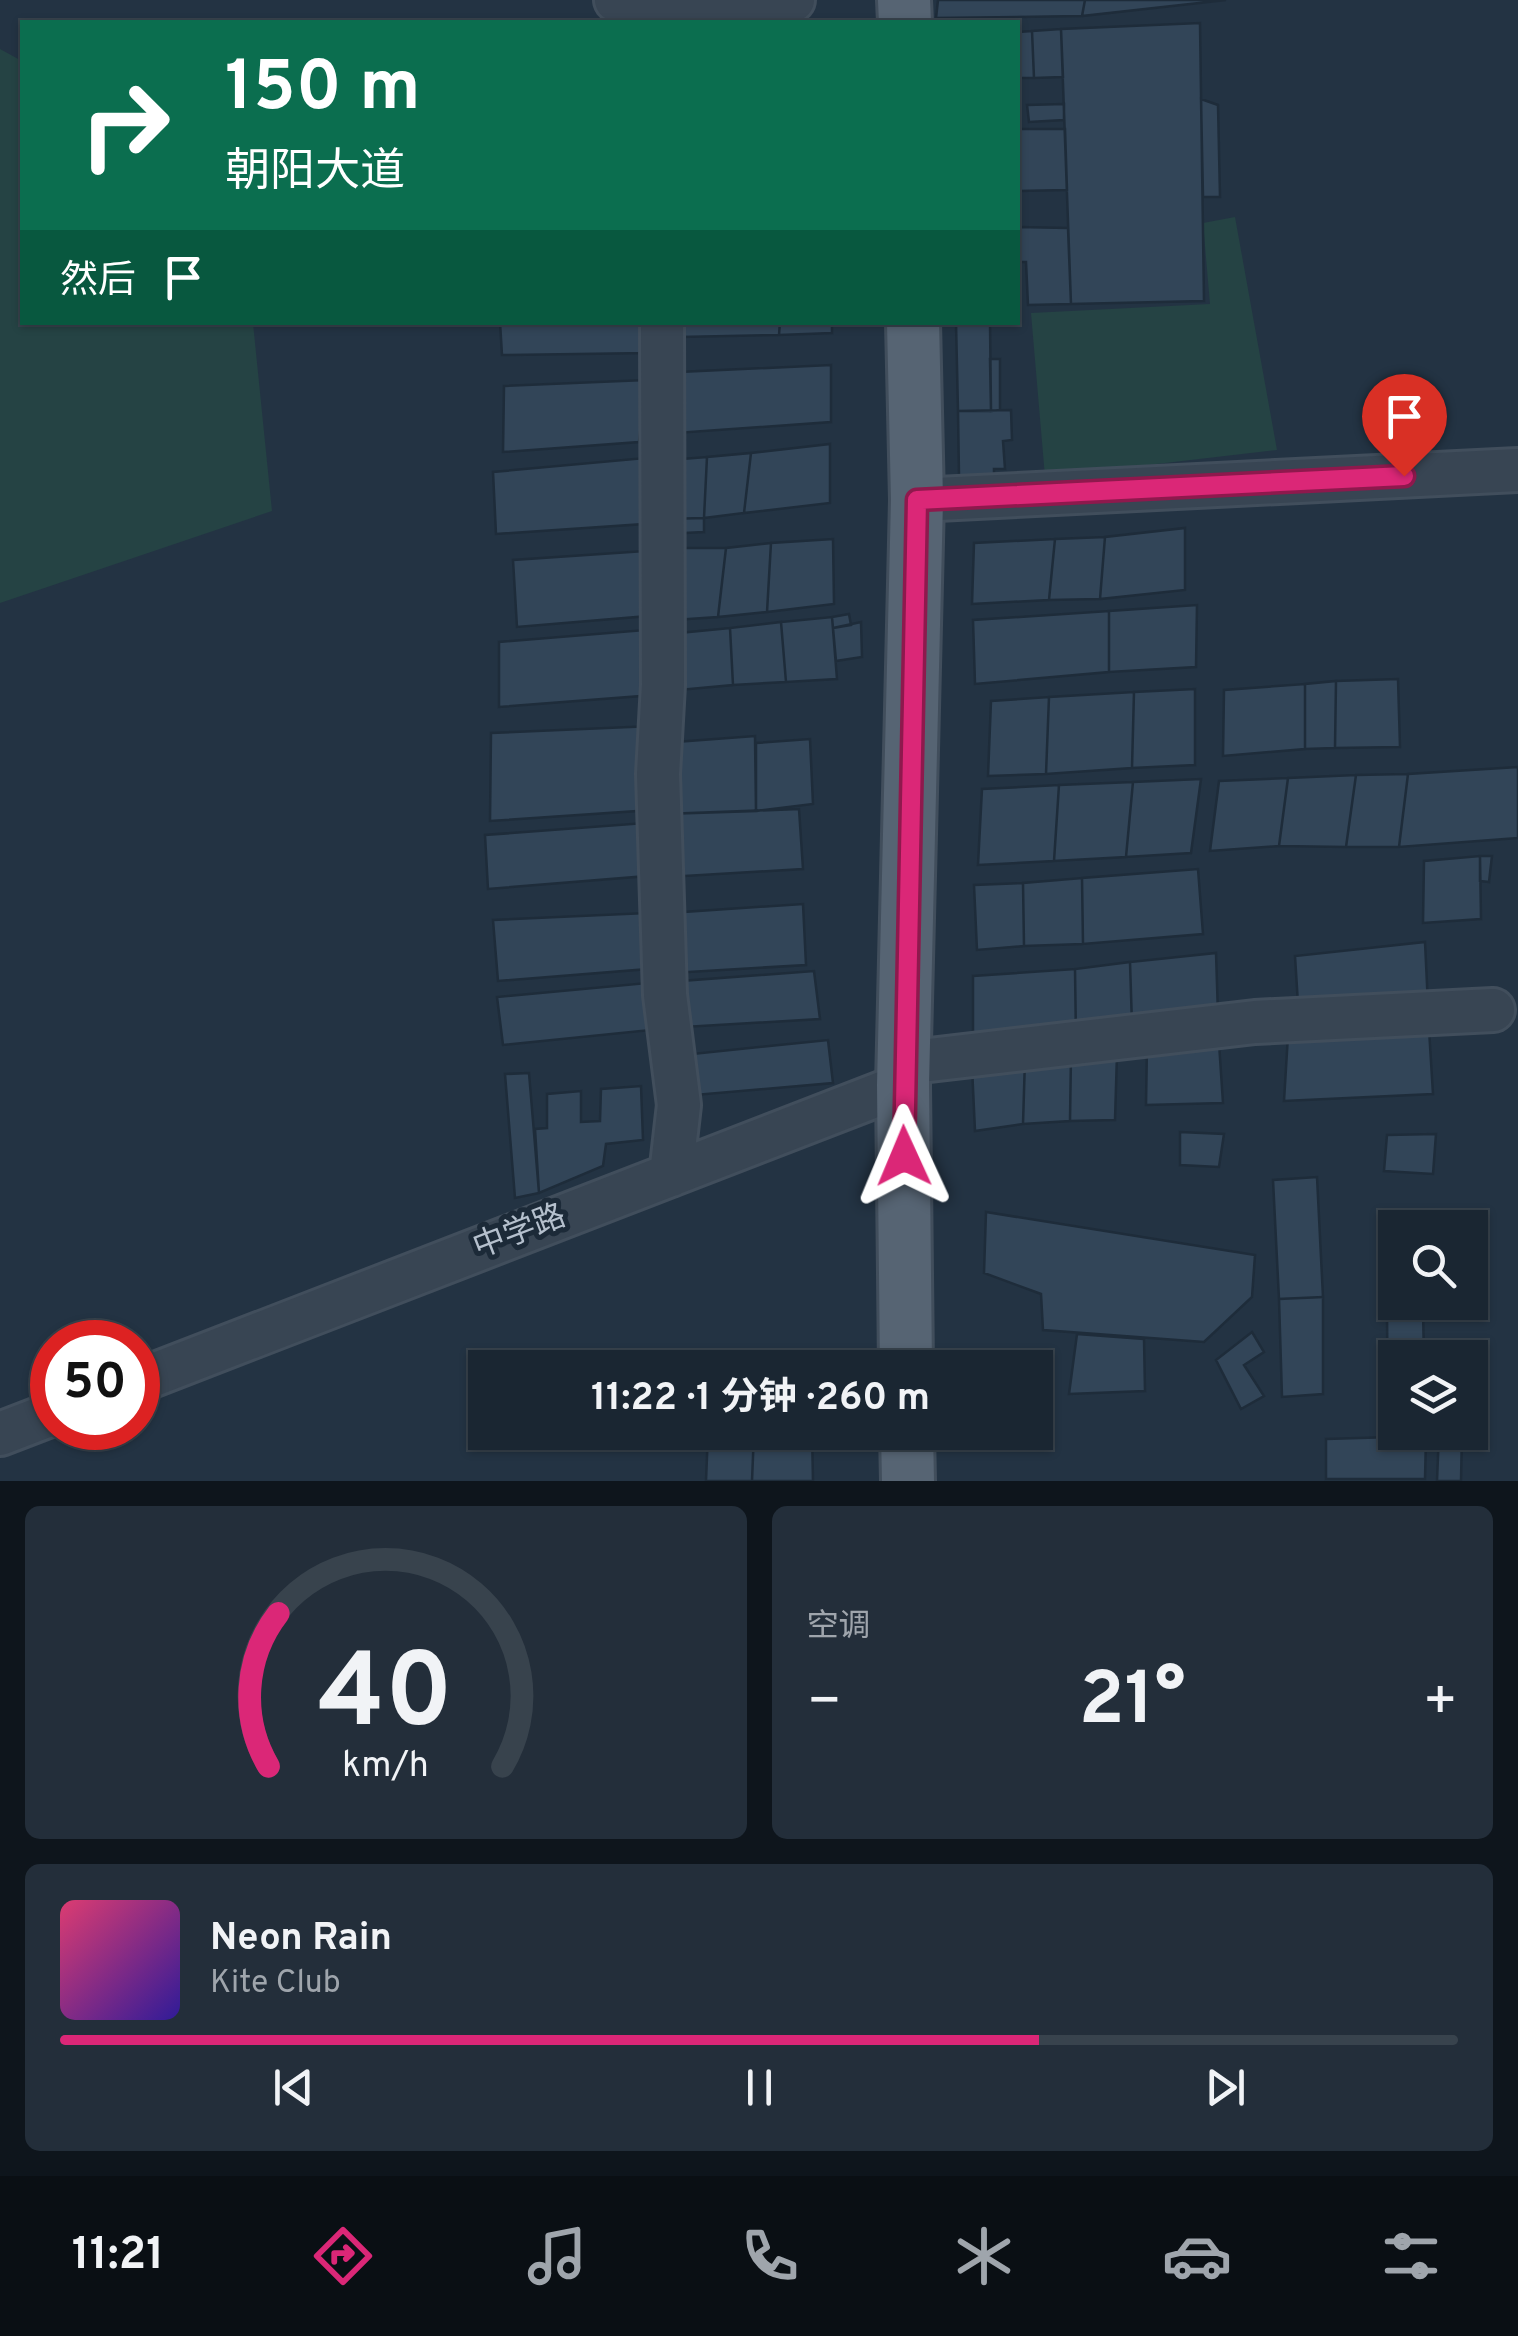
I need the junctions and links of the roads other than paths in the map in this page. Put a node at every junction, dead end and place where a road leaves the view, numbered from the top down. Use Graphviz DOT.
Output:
graph roads {
  1 [pos="616,0"];
  2 [pos="793,0"];
  3 [pos="658,14"];
  4 [pos="662,325"];
  5 [pos="912,325"];
  6 [pos="1518,470"];
  7 [pos="917,500"];
  8 [pos="1492,1010"];
  9 [pos="903,1074"];
  10 [pos="672,1174"];
  11 [pos="906,1350"];
  12 [pos="160,1372"];
  13 [pos="30,1422"];
  14 [pos="0,1434"];
  15 [pos="907,1450"];
  16 [pos="908,1481"];
  1 -- 3 [label="street"];
  2 -- 3 [label="street"];
  4 -- 10 [label="street"];
  5 -- 7 [label="main road"];
  6 -- 7 [label="street"];
  7 -- 9 [label="main road"];
  8 -- 9 [label="street, 中学路"];
  9 -- 10 [label="street, 中学路"];
  9 -- 11 [label="main road"];
  10 -- 12 [label="street, 中学路"];
  13 -- 14 [label="street"];
  15 -- 16 [label="main road"];
}
